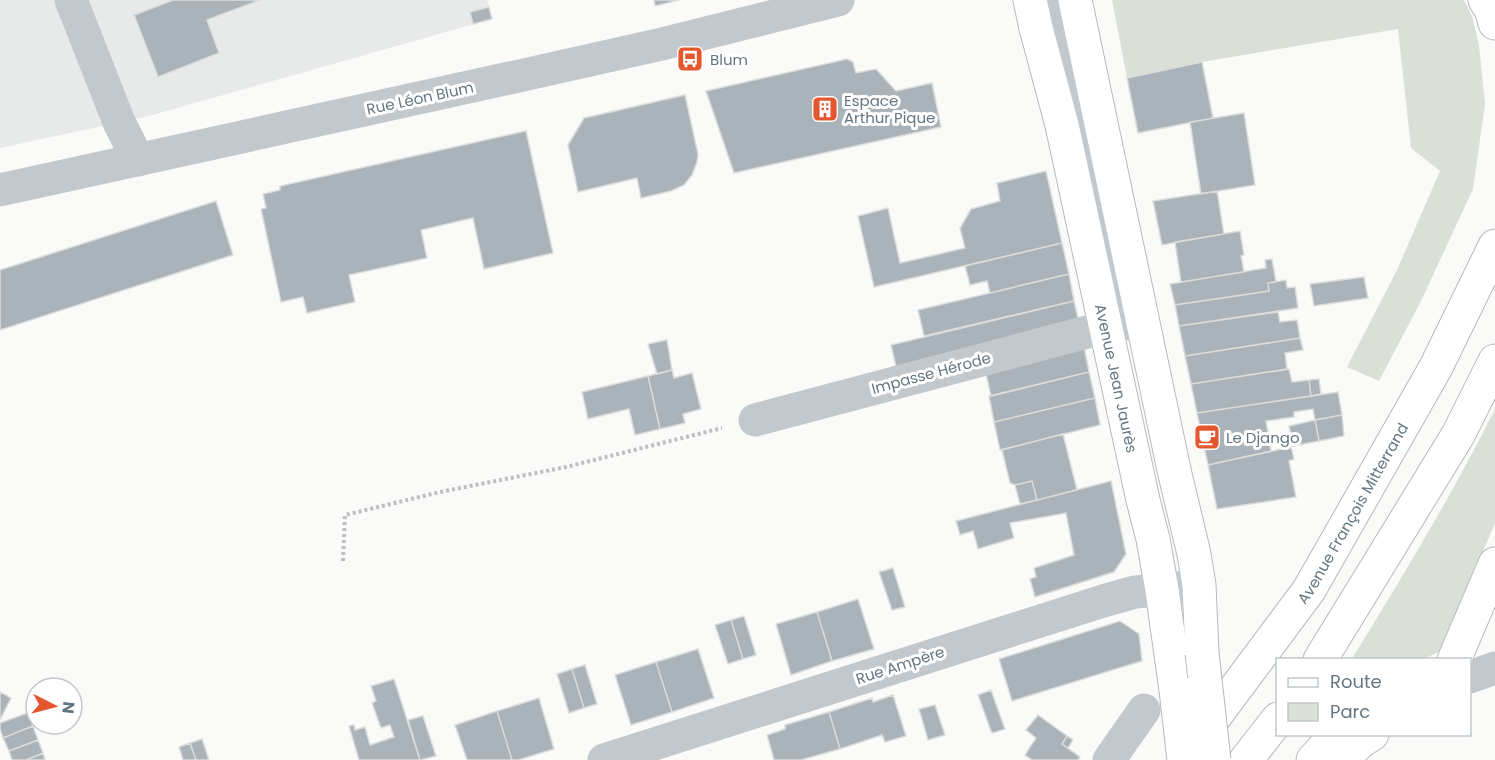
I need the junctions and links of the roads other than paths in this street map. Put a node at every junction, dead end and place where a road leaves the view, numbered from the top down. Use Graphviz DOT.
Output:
graph roads {
  1 [pos="71,0"];
  2 [pos="838,0"];
  3 [pos="1030,0"];
  4 [pos="1058,0"];
  5 [pos="1075,0"];
  6 [pos="1485,0"];
  7 [pos="1495,24"];
  8 [pos="138,160"];
  9 [pos="0,190"];
  10 [pos="1494,245"];
  11 [pos="1106,327"];
  12 [pos="1495,361"];
  13 [pos="755,420"];
  14 [pos="1174,470"];
  15 [pos="1199,585"];
  16 [pos="1492,585"];
  17 [pos="1162,590"];
  18 [pos="1321,658"];
  19 [pos="1455,658"];
  20 [pos="1495,668"];
  21 [pos="1471,677"];
  22 [pos="1144,710"];
  23 [pos="1276,722"];
  24 [pos="1336,736"];
  25 [pos="1370,736"];
  26 [pos="604,760"];
  27 [pos="1110,760"];
  28 [pos="1183,760"];
  29 [pos="1214,760"];
  30 [pos="1246,760"];
  31 [pos="1313,760"];
  32 [pos="1341,760"];
  1 -- 8 [label="street"];
  2 -- 8 [label="street, Rue Léon Blum"];
  3 -- 11 [label="main road, Avenue Jean Jaurès"];
  4 -- 14 [label="street"];
  5 -- 14 [label="main road"];
  6 -- 7 [label="main road"];
  8 -- 9 [label="street, Rue Léon Blum"];
  10 -- 28 [label="main road, Avenue François Mitterrand"];
  11 -- 13 [label="street, Impasse Hérode"];
  11 -- 17 [label="main road, Avenue Jean Jaurès"];
  12 -- 18 [label="main road"];
  14 -- 15 [label="main road"];
  15 -- 17 [label="street, Rue Ampère"];
  15 -- 29 [label="main road, bridge"];
  16 -- 19 [label="main road"];
  17 -- 26 [label="street, Rue Ampère"];
  17 -- 28 [label="main road, Avenue Jean Jaurès, bridge"];
  20 -- 21 [label="street"];
  22 -- 27 [label="street"];
  23 -- 30 [label="main road"];
  24 -- 31 [label="main road"];
  25 -- 32 [label="main road"];
}
